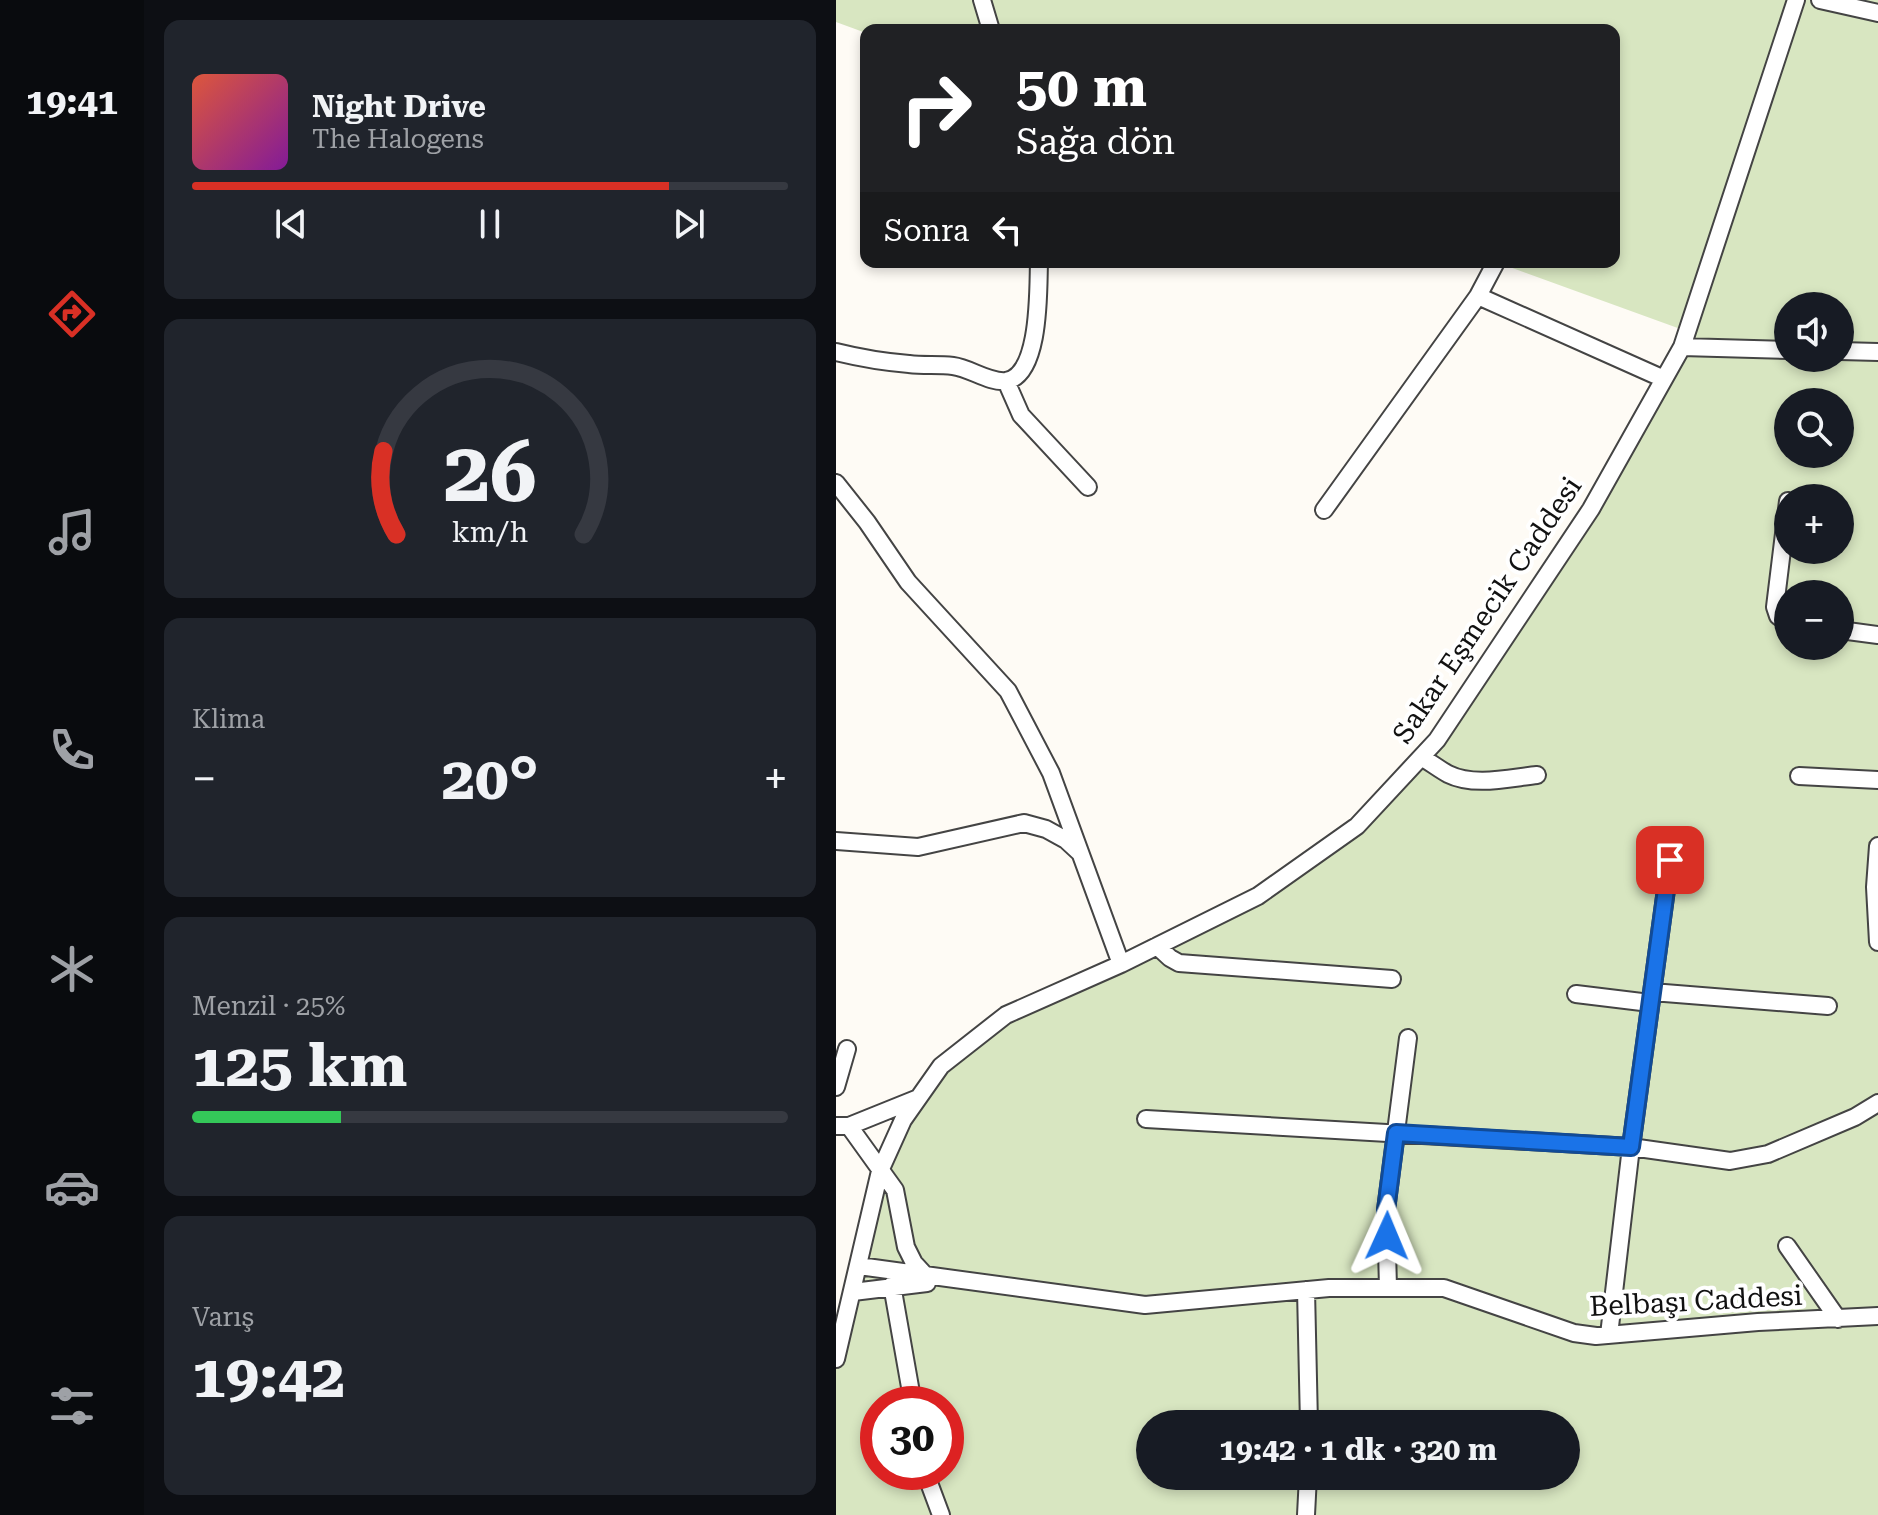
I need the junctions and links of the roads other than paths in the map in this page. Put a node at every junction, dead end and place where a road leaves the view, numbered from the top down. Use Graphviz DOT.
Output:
graph roads {
  1 [pos="982,0"];
  2 [pos="1796,0"];
  3 [pos="1820,0"];
  4 [pos="1878,13"];
  5 [pos="989,24"];
  6 [pos="1039,268"];
  7 [pos="1493,268"];
  8 [pos="1478,296"];
  9 [pos="1682,347"];
  10 [pos="1774,350"];
  11 [pos="1854,351"];
  12 [pos="836,352"];
  13 [pos="1878,352"];
  14 [pos="1664,379"];
  15 [pos="1006,381"];
  16 [pos="836,483"];
  17 [pos="1088,487"];
  18 [pos="1324,510"];
  19 [pos="1854,632"];
  20 [pos="1878,635"];
  21 [pos="1421,757"];
  22 [pos="1537,775"];
  23 [pos="1799,776"];
  24 [pos="1878,780"];
  25 [pos="836,841"];
  26 [pos="1878,846"];
  27 [pos="1082,855"];
  28 [pos="1670,860"];
  29 [pos="1878,942"];
  30 [pos="1157,946"];
  31 [pos="1121,964"];
  32 [pos="1392,979"];
  33 [pos="1576,994"];
  34 [pos="1651,997"];
  35 [pos="1828,1006"];
  36 [pos="1408,1038"];
  37 [pos="847,1049"];
  38 [pos="836,1087"];
  39 [pos="916,1099"];
  40 [pos="1878,1103"];
  41 [pos="1146,1119"];
  42 [pos="842,1126"];
  43 [pos="1396,1133"];
  44 [pos="1631,1147"];
  45 [pos="880,1171"];
  46 [pos="1787,1246"];
  47 [pos="859,1266"];
  48 [pos="925,1275"];
  49 [pos="951,1281"];
  50 [pos="892,1285"];
  51 [pos="1388,1288"];
  52 [pos="1306,1290"];
  53 [pos="853,1292"];
  54 [pos="1878,1316"];
  55 [pos="1838,1319"];
  56 [pos="1609,1335"];
  57 [pos="836,1359"];
  58 [pos="910,1386"];
  59 [pos="1309,1410"];
  60 [pos="932,1490"];
  61 [pos="1307,1490"];
  62 [pos="941,1515"];
  63 [pos="1306,1515"];
  1 -- 5 [label="street"];
  2 -- 9 [label="street, Sakar Eşmecik Caddesi"];
  3 -- 4 [label="street"];
  6 -- 15 [label="street"];
  7 -- 8 [label="street"];
  8 -- 14 [label="street"];
  8 -- 18 [label="street"];
  9 -- 10 [label="street"];
  9 -- 14 [label="street, Sakar Eşmecik Caddesi"];
  11 -- 13 [label="street"];
  12 -- 15 [label="street"];
  14 -- 21 [label="street, Sakar Eşmecik Caddesi"];
  15 -- 17 [label="street"];
  16 -- 27 [label="street"];
  19 -- 20 [label="street"];
  21 -- 22 [label="street"];
  21 -- 30 [label="street, Sakar Eşmecik Caddesi"];
  23 -- 24 [label="street"];
  25 -- 27 [label="street"];
  26 -- 29 [label="street"];
  27 -- 31 [label="street"];
  28 -- 34 [label="street"];
  30 -- 31 [label="street, Sakar Eşmecik Caddesi"];
  30 -- 32 [label="street"];
  31 -- 39 [label="street, Sakar Eşmecik Caddesi"];
  33 -- 34 [label="street"];
  34 -- 35 [label="street"];
  34 -- 44 [label="street"];
  36 -- 43 [label="street"];
  37 -- 38 [label="street"];
  39 -- 42 [label="street"];
  39 -- 45 [label="street, Sakar Eşmecik Caddesi"];
  40 -- 44 [label="street"];
  41 -- 43 [label="street"];
  42 -- 45 [label="street"];
  43 -- 44 [label="street"];
  43 -- 51 [label="street"];
  44 -- 56 [label="street"];
  45 -- 47 [label="street, Sakar Eşmecik Caddesi"];
  45 -- 48 [label="street"];
  46 -- 55 [label="street"];
  47 -- 48 [label="street, Belbaşı Caddesi"];
  47 -- 53 [label="street, Sakar Eşmecik Caddesi"];
  48 -- 49 [label="street, Belbaşı Caddesi"];
  49 -- 50 [label="street, Belbaşı Caddesi"];
  49 -- 52 [label="street, Belbaşı Caddesi"];
  50 -- 53 [label="street, Belbaşı Caddesi"];
  50 -- 58 [label="street"];
  51 -- 52 [label="street, Belbaşı Caddesi"];
  51 -- 56 [label="street, Belbaşı Caddesi"];
  52 -- 59 [label="street"];
  53 -- 57 [label="street, Sakar Eşmecik Caddesi"];
  54 -- 55 [label="street, Belbaşı Caddesi"];
  55 -- 56 [label="street, Belbaşı Caddesi"];
  60 -- 62 [label="street"];
  61 -- 63 [label="street"];
}
